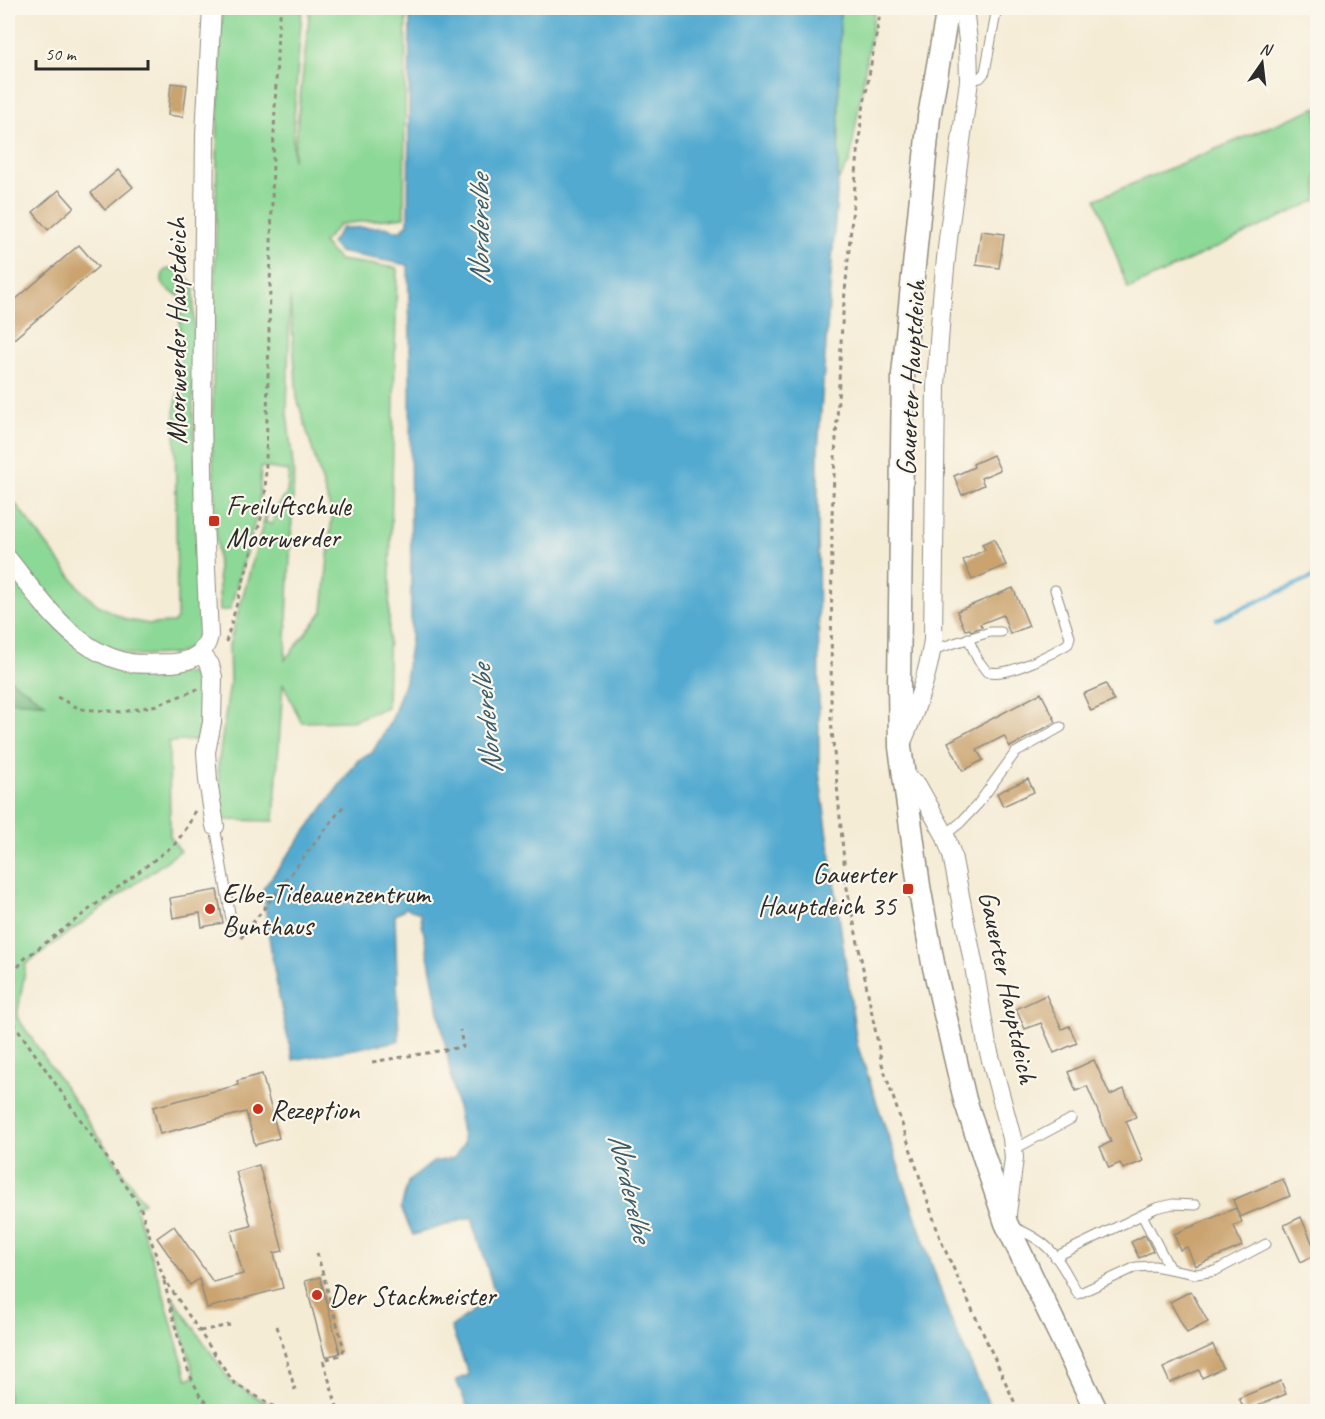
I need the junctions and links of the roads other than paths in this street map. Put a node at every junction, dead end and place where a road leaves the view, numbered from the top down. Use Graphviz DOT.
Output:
graph roads {
  1 [pos="212,8"];
  2 [pos="948,8"];
  3 [pos="964,8"];
  4 [pos="998,8"];
  5 [pos="969,81"];
  6 [pos="8,558"];
  7 [pos="1055,590"];
  8 [pos="1001,632"];
  9 [pos="968,638"];
  10 [pos="932,650"];
  11 [pos="206,659"];
  12 [pos="1061,727"];
  13 [pos="900,747"];
  14 [pos="903,776"];
  15 [pos="215,826"];
  16 [pos="945,835"];
  17 [pos="232,925"];
  18 [pos="1071,1119"];
  19 [pos="1013,1150"];
  20 [pos="1196,1205"];
  21 [pos="1142,1215"];
  22 [pos="1006,1223"];
  23 [pos="1266,1244"];
  24 [pos="1055,1257"];
  25 [pos="1170,1269"];
  26 [pos="1097,1412"];
  1 -- 11 [label="street, Moorwerder Hauptdeich"];
  2 -- 13 [label="street, Gauerter Hauptdeich"];
  3 -- 5 [label="street, Gauerter Hauptdeich"];
  4 -- 5 [label="lane"];
  5 -- 10 [label="street, Gauerter Hauptdeich"];
  6 -- 11 [label="street"];
  7 -- 9 [label="lane"];
  8 -- 9 [label="lane"];
  9 -- 10 [label="lane"];
  10 -- 13 [label="street, Gauerter Hauptdeich"];
  11 -- 15 [label="street, Moorwerder Hauptdeich"];
  12 -- 16 [label="lane"];
  13 -- 14 [label="street, Gauerter Hauptdeich"];
  14 -- 16 [label="street, Gauerter Hauptdeich"];
  14 -- 22 [label="street, Gauerter Hauptdeich"];
  15 -- 17 [label="lane"];
  16 -- 19 [label="street, Gauerter Hauptdeich"];
  18 -- 19 [label="lane"];
  19 -- 22 [label="street, Gauerter Hauptdeich"];
  20 -- 21 [label="lane"];
  21 -- 24 [label="lane"];
  21 -- 25 [label="lane"];
  22 -- 24 [label="lane"];
  22 -- 26 [label="street, Gauerter Hauptdeich"];
  23 -- 25 [label="lane"];
  24 -- 25 [label="lane"];
}
